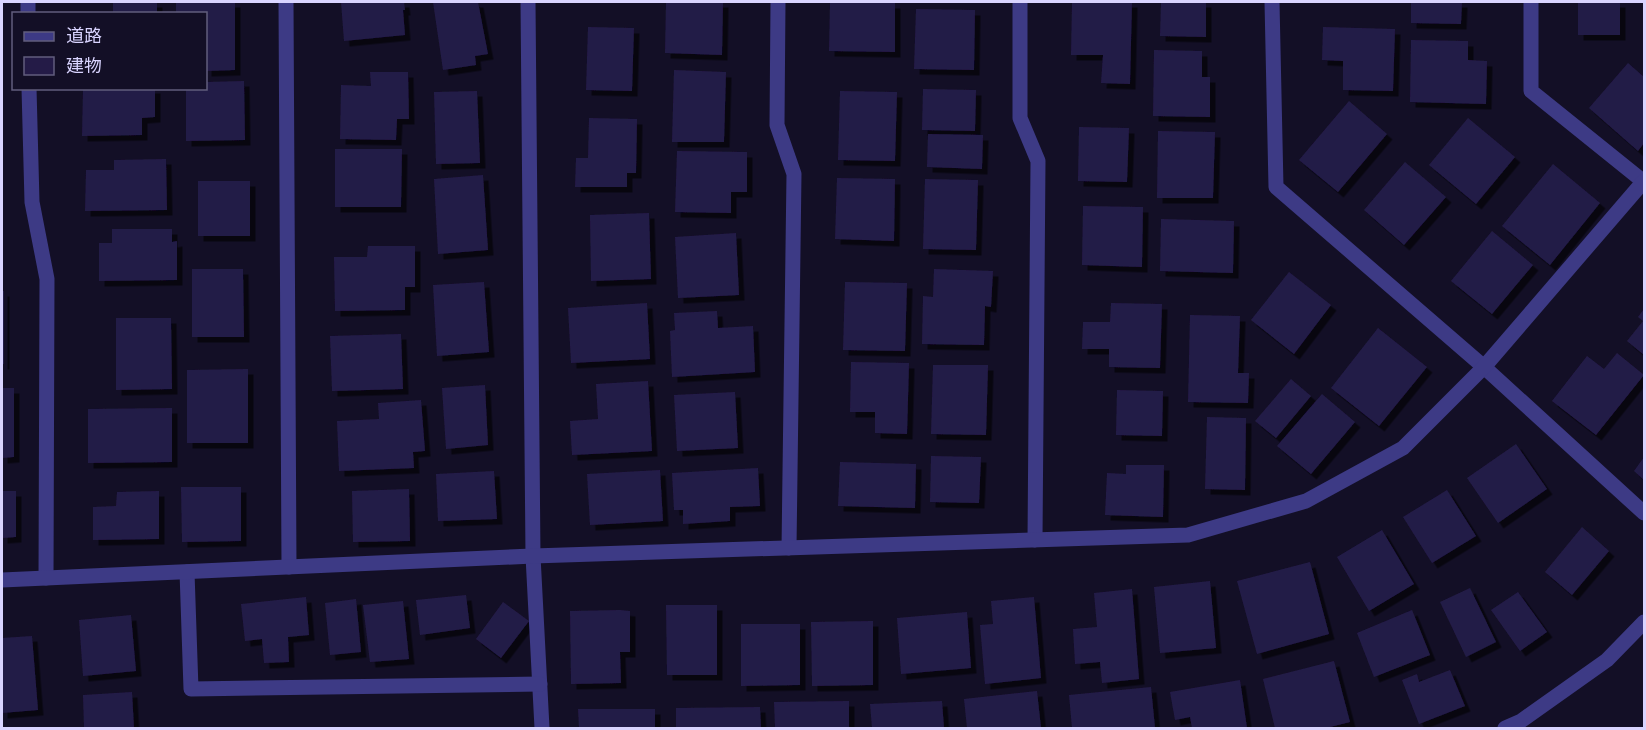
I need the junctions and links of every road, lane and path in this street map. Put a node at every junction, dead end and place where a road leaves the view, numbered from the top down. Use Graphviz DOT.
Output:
graph roads {
  1 [pos="286,2"];
  2 [pos="528,2"];
  3 [pos="778,2"];
  4 [pos="1020,2"];
  5 [pos="1272,2"];
  6 [pos="1531,2"];
  7 [pos="29,90"];
  8 [pos="1644,182"];
  9 [pos="1484,367"];
  10 [pos="1644,513"];
  11 [pos="1035,540"];
  12 [pos="789,548"];
  13 [pos="533,556"];
  14 [pos="289,567"];
  15 [pos="187,572"];
  16 [pos="46,578"];
  17 [pos="2,580"];
  18 [pos="1644,622"];
  19 [pos="540,684"];
  20 [pos="1523,725"];
  21 [pos="542,729"];
  22 [pos="1505,729"];
  1 -- 14 [label="street"];
  2 -- 13 [label="street"];
  3 -- 12 [label="street"];
  4 -- 11 [label="street"];
  5 -- 9 [label="street"];
  6 -- 8 [label="street"];
  7 -- 16 [label="street"];
  8 -- 9 [label="street"];
  9 -- 10 [label="street"];
  9 -- 11 [label="street"];
  11 -- 12 [label="street"];
  12 -- 13 [label="street"];
  13 -- 14 [label="street"];
  13 -- 19 [label="street"];
  14 -- 15 [label="street"];
  15 -- 16 [label="street"];
  15 -- 19 [label="street"];
  16 -- 17 [label="street"];
  18 -- 20 [label="street"];
  19 -- 21 [label="street"];
  20 -- 22 [label="street"];
}
